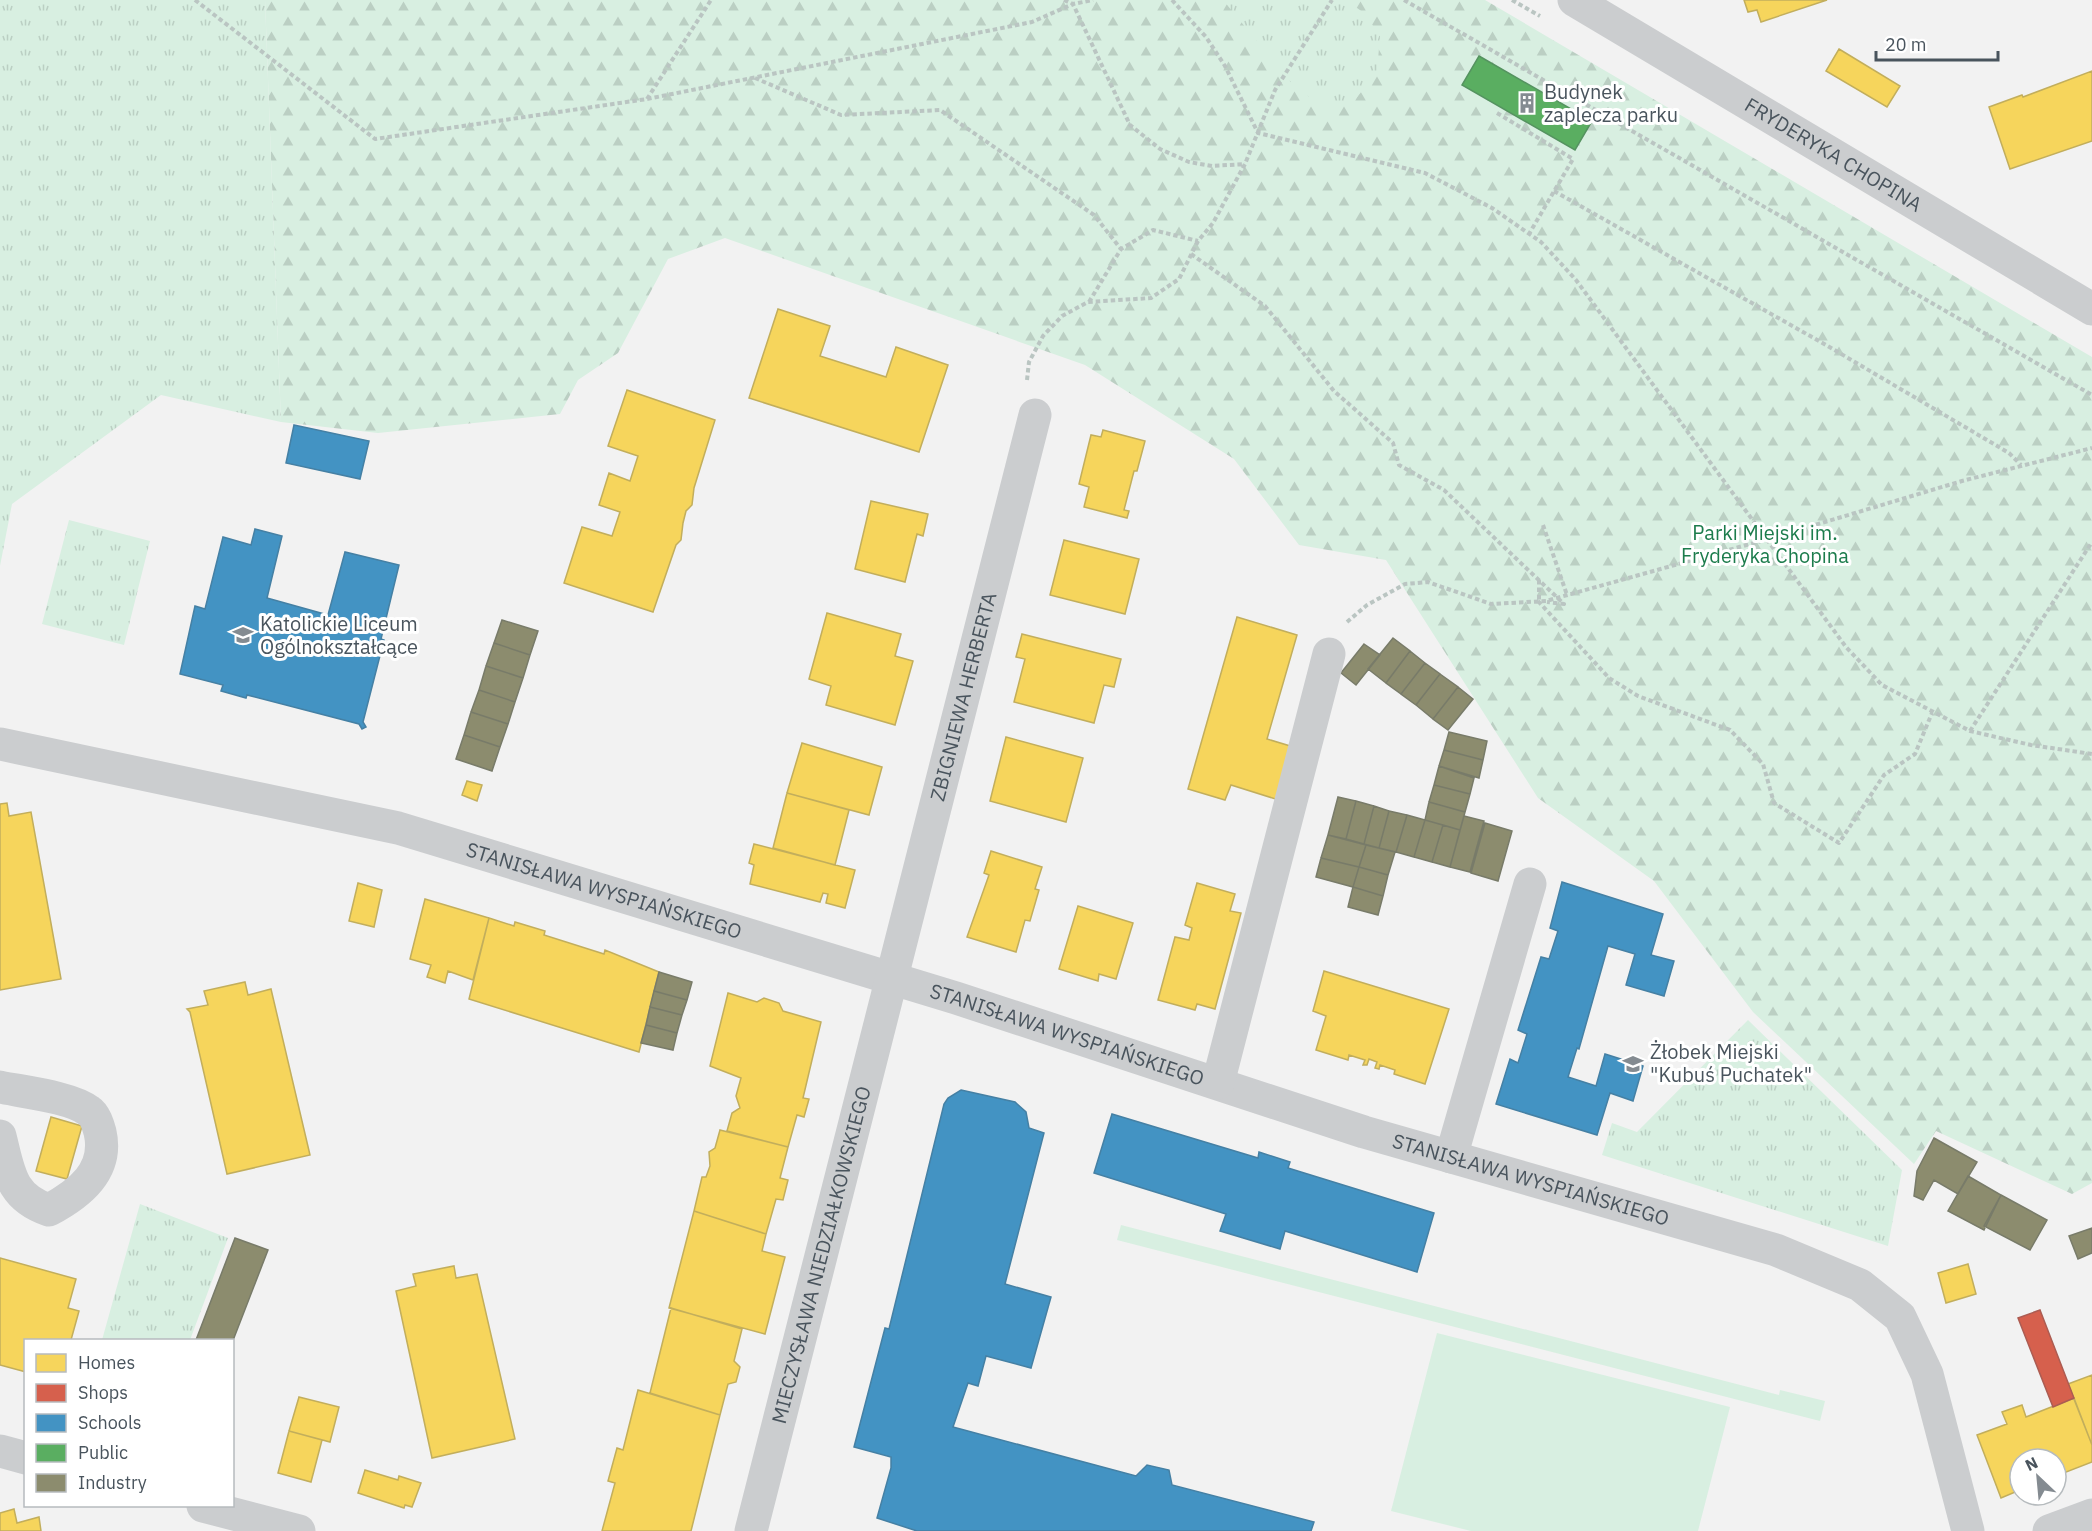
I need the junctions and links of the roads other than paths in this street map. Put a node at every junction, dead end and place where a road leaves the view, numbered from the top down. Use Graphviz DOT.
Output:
graph roads {
  1 [pos="1574,0"];
  2 [pos="2092,309"];
  3 [pos="1035,415"];
  4 [pos="1329,654"];
  5 [pos="0,744"];
  6 [pos="1530,884"];
  7 [pos="893,979"];
  8 [pos="1218,1083"];
  9 [pos="0,1087"];
  10 [pos="0,1136"];
  11 [pos="1451,1157"];
  12 [pos="0,1451"];
  13 [pos="24,1457"];
  14 [pos="207,1507"];
  15 [pos="2092,1515"];
  16 [pos="299,1531"];
  17 [pos="751,1531"];
  18 [pos="1968,1531"];
  19 [pos="2049,1531"];
  1 -- 2 [label="street, FRYDERYKA CHOPINA"];
  3 -- 7 [label="street, ZBIGNIEWA HERBERTA"];
  4 -- 8 [label="street"];
  5 -- 7 [label="street, STANISŁAWA WYSPIAŃSKIEGO"];
  6 -- 11 [label="street"];
  7 -- 8 [label="street, STANISŁAWA WYSPIAŃSKIEGO"];
  7 -- 17 [label="street, MIECZYSŁAWA NIEDZIAŁKOWSKIEGO"];
  8 -- 11 [label="street, STANISŁAWA WYSPIAŃSKIEGO"];
  9 -- 10 [label="street"];
  11 -- 18 [label="street, STANISŁAWA WYSPIAŃSKIEGO"];
  12 -- 13 [label="street"];
  14 -- 16 [label="street"];
  15 -- 19 [label="street"];
}
